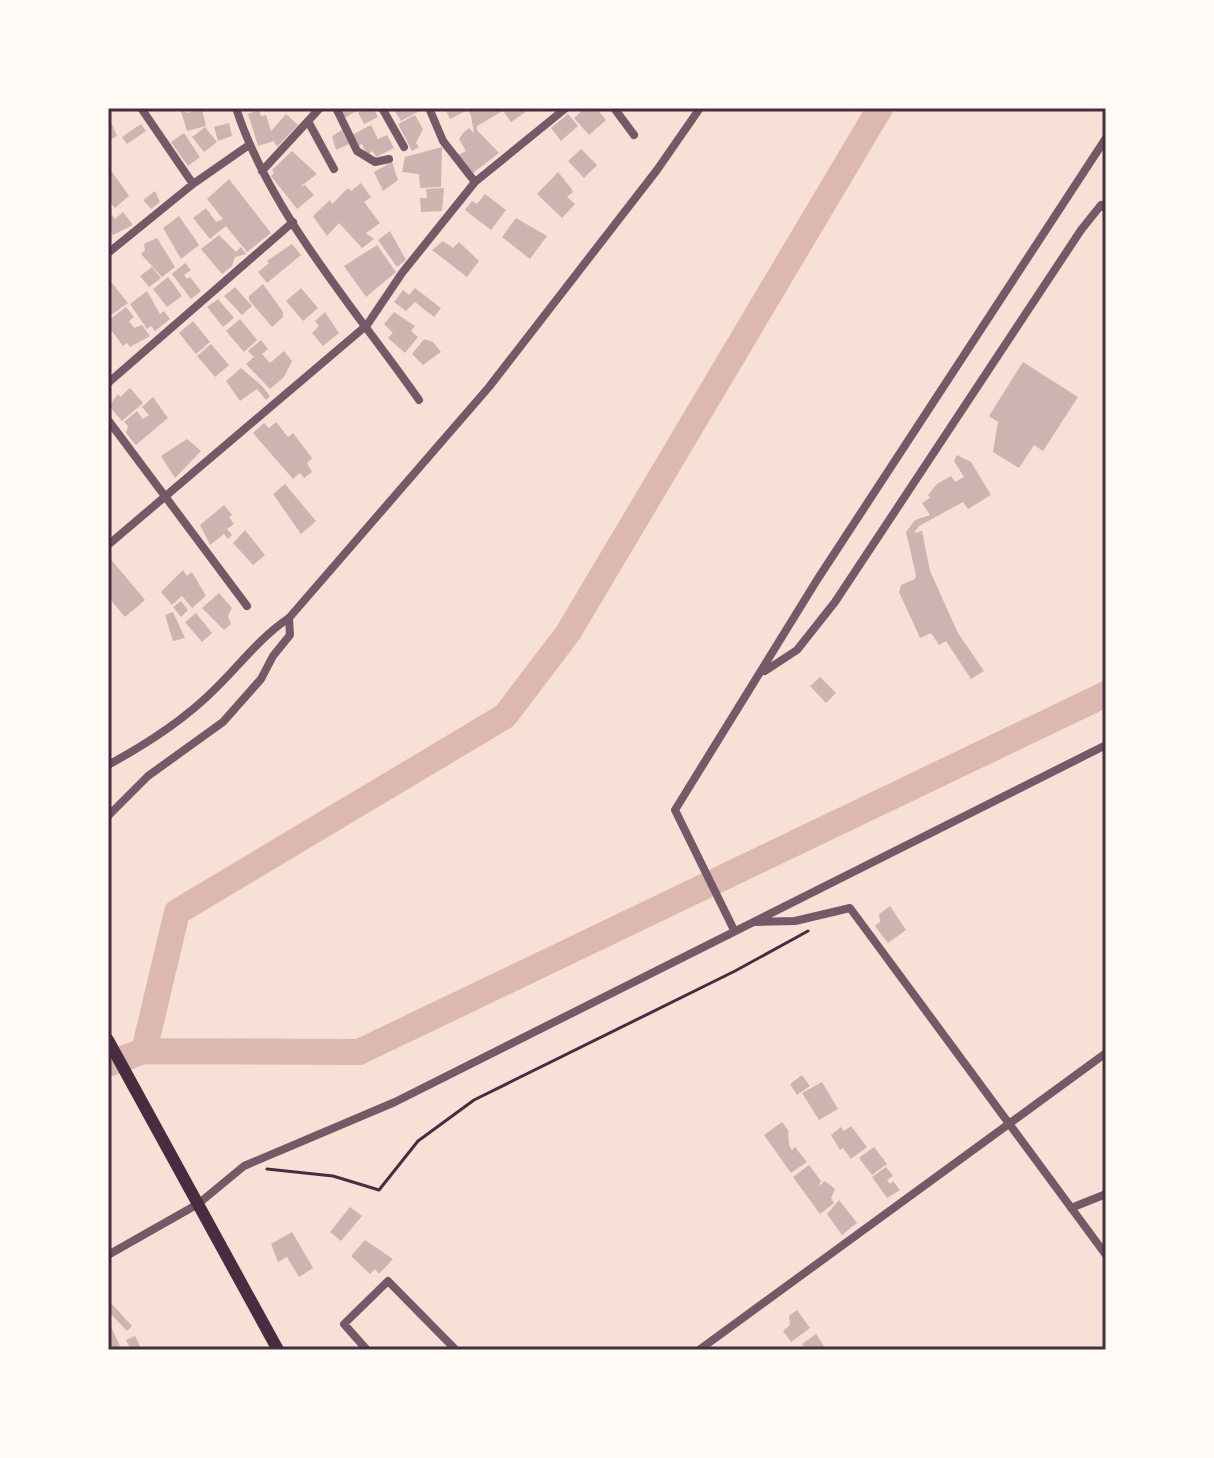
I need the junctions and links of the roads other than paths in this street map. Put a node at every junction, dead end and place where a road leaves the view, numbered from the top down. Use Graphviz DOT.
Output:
graph roads {
  1 [pos="141,108"];
  2 [pos="236,108"];
  3 [pos="320,108"];
  4 [pos="336,108"];
  5 [pos="382,108"];
  6 [pos="429,108"];
  7 [pos="566,108"];
  8 [pos="614,108"];
  9 [pos="700,108"];
  10 [pos="309,123"];
  11 [pos="634,135"];
  12 [pos="1106,138"];
  13 [pos="249,145"];
  14 [pos="404,147"];
  15 [pos="389,159"];
  16 [pos="334,169"];
  17 [pos="262,171"];
  18 [pos="475,182"];
  19 [pos="193,184"];
  20 [pos="1106,209"];
  21 [pos="293,222"];
  22 [pos="109,250"];
  23 [pos="367,325"];
  24 [pos="108,383"];
  25 [pos="419,400"];
  26 [pos="108,420"];
  27 [pos="165,498"];
  28 [pos="108,545"];
  29 [pos="247,606"];
  30 [pos="289,618"];
  31 [pos="761,674"];
  32 [pos="1106,745"];
  33 [pos="108,765"];
  34 [pos="108,816"];
  35 [pos="753,922"];
  36 [pos="734,930"];
  37 [pos="108,1040"];
  38 [pos="1106,1053"];
  39 [pos="1011,1124"];
  40 [pos="1106,1194"];
  41 [pos="198,1204"];
  42 [pos="1071,1208"];
  43 [pos="108,1255"];
  44 [pos="1106,1255"];
  45 [pos="278,1350"];
  46 [pos="367,1350"];
  47 [pos="456,1350"];
  48 [pos="699,1350"];
  1 -- 19 [label="street"];
  2 -- 13 [label="street"];
  3 -- 10 [label="street"];
  4 -- 15 [label="street"];
  5 -- 14 [label="street"];
  6 -- 18 [label="street"];
  7 -- 18 [label="street"];
  8 -- 11 [label="street"];
  9 -- 30 [label="street"];
  10 -- 16 [label="street"];
  10 -- 17 [label="street"];
  12 -- 31 [label="street"];
  13 -- 17 [label="street"];
  13 -- 19 [label="street"];
  17 -- 21 [label="street"];
  18 -- 23 [label="street"];
  19 -- 22 [label="street"];
  20 -- 31 [label="street"];
  21 -- 23 [label="street"];
  21 -- 24 [label="street"];
  23 -- 25 [label="street"];
  23 -- 27 [label="street"];
  26 -- 27 [label="street"];
  27 -- 28 [label="street"];
  27 -- 29 [label="street"];
  30 -- 33 [label="street"];
  30 -- 34 [label="street"];
  31 -- 36 [label="street"];
  32 -- 35 [label="street"];
  35 -- 36 [label="street"];
  35 -- 39 [label="street"];
  36 -- 41 [label="street"];
  37 -- 41 [label="main road"];
  38 -- 39 [label="street"];
  39 -- 42 [label="street"];
  39 -- 48 [label="street"];
  40 -- 42 [label="street"];
  41 -- 43 [label="street"];
  41 -- 45 [label="main road"];
  42 -- 44 [label="street"];
  46 -- 47 [label="street"];
}
